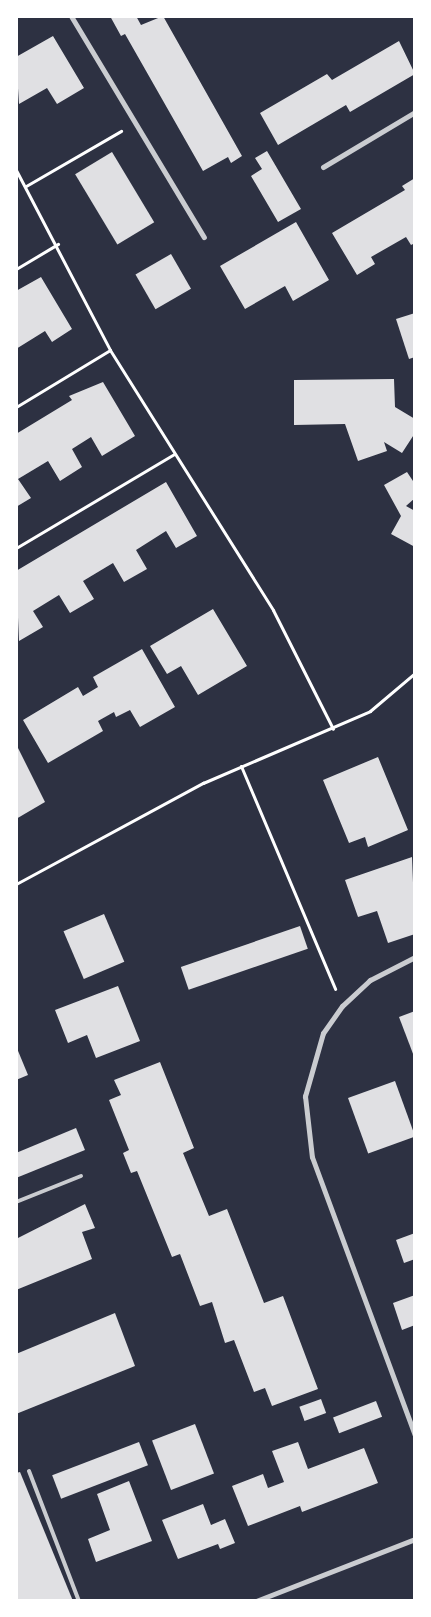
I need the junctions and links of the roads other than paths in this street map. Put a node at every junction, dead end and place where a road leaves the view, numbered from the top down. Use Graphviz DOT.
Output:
graph roads {
  1 [pos="71,16"];
  2 [pos="415,112"];
  3 [pos="323,167"];
  4 [pos="204,237"];
  5 [pos="415,957"];
  6 [pos="81,1176"];
  7 [pos="16,1202"];
  8 [pos="415,1435"];
  9 [pos="29,1471"];
  10 [pos="415,1539"];
  11 [pos="79,1601"];
  12 [pos="256,1601"];
  1 -- 4 [label="street"];
  2 -- 3 [label="street"];
  5 -- 8 [label="street"];
  6 -- 7 [label="lane"];
  9 -- 11 [label="lane"];
  10 -- 12 [label="street"];
}
